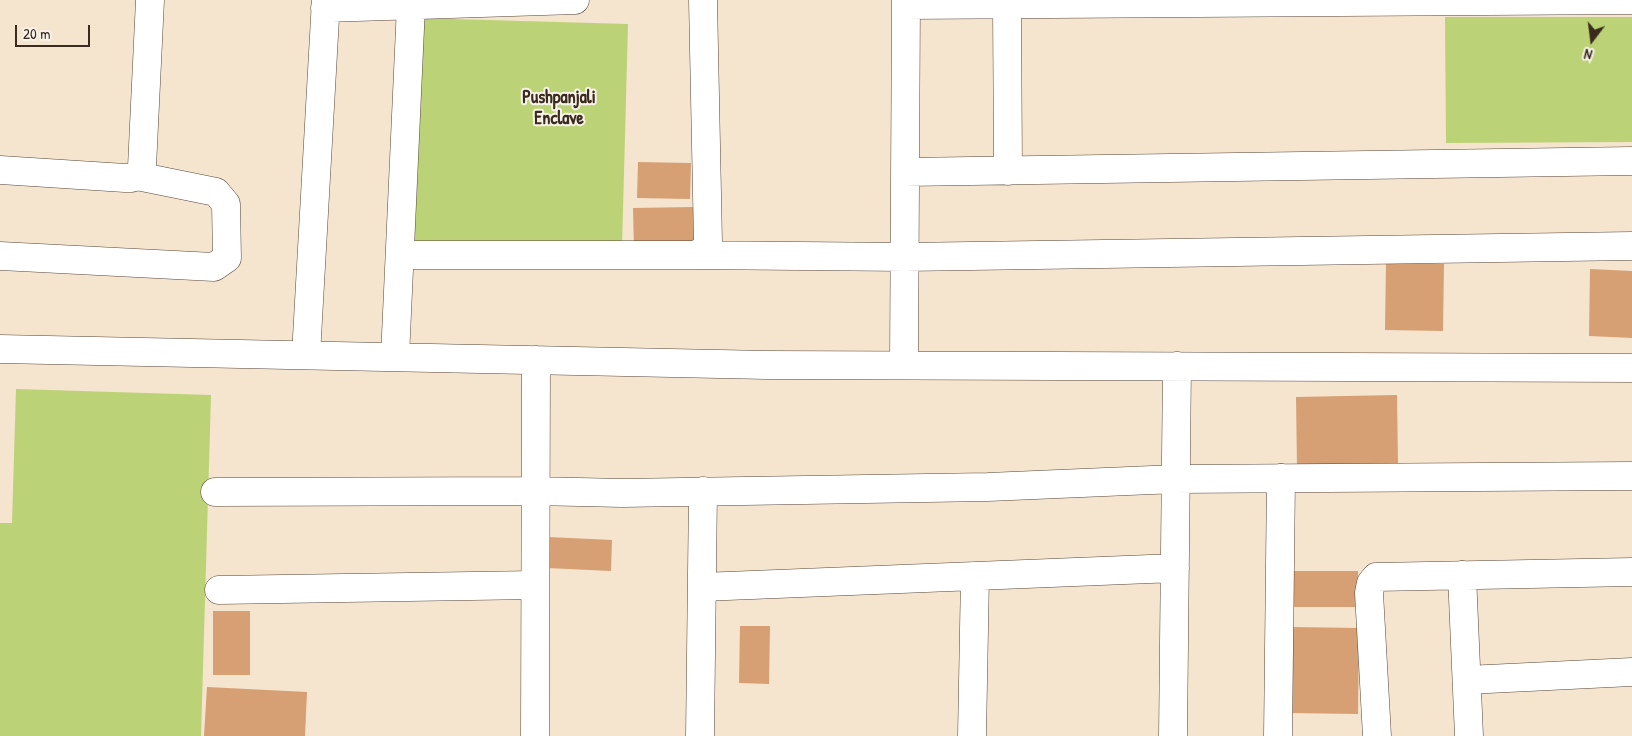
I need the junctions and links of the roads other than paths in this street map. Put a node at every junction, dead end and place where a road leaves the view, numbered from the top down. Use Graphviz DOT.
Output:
graph roads {
  1 [pos="150,0"];
  2 [pos="575,0"];
  3 [pos="703,0"];
  4 [pos="1632,0"];
  5 [pos="906,2"];
  6 [pos="325,4"];
  7 [pos="1007,4"];
  8 [pos="411,6"];
  9 [pos="1632,161"];
  10 [pos="0,170"];
  11 [pos="1008,171"];
  12 [pos="905,172"];
  13 [pos="136,176"];
  14 [pos="1632,246"];
  15 [pos="400,255"];
  16 [pos="694,255"];
  17 [pos="0,256"];
  18 [pos="905,257"];
  19 [pos="0,349"];
  20 [pos="306,355"];
  21 [pos="395,357"];
  22 [pos="536,360"];
  23 [pos="904,365"];
  24 [pos="1177,366"];
  25 [pos="1632,368"];
  26 [pos="1632,476"];
  27 [pos="1281,478"];
  28 [pos="1176,479"];
  29 [pos="535,491"];
  30 [pos="703,491"];
  31 [pos="215,492"];
  32 [pos="1175,568"];
  33 [pos="1632,572"];
  34 [pos="1462,575"];
  35 [pos="975,576"];
  36 [pos="535,585"];
  37 [pos="702,587"];
  38 [pos="219,590"];
  39 [pos="1632,672"];
  40 [pos="1467,680"];
  41 [pos="535,736"];
  42 [pos="700,736"];
  43 [pos="972,736"];
  44 [pos="1173,736"];
  45 [pos="1278,736"];
  46 [pos="1377,736"];
  47 [pos="1469,736"];
  1 -- 13 [label="street"];
  2 -- 8 [label="street"];
  3 -- 16 [label="street"];
  4 -- 7 [label="street"];
  5 -- 7 [label="street"];
  5 -- 12 [label="street"];
  6 -- 8 [label="street"];
  6 -- 20 [label="street"];
  7 -- 11 [label="street"];
  8 -- 15 [label="street"];
  9 -- 11 [label="street"];
  10 -- 13 [label="street"];
  11 -- 12 [label="street"];
  12 -- 18 [label="street"];
  13 -- 17 [label="street"];
  14 -- 18 [label="street"];
  15 -- 16 [label="street"];
  15 -- 21 [label="street"];
  16 -- 18 [label="street"];
  18 -- 23 [label="street"];
  19 -- 20 [label="street"];
  20 -- 21 [label="street"];
  21 -- 22 [label="street"];
  22 -- 23 [label="street"];
  22 -- 29 [label="street"];
  23 -- 24 [label="street"];
  24 -- 25 [label="street"];
  24 -- 28 [label="street"];
  26 -- 27 [label="street"];
  27 -- 28 [label="street"];
  27 -- 45 [label="street"];
  28 -- 30 [label="street"];
  28 -- 32 [label="street"];
  29 -- 30 [label="street"];
  29 -- 31 [label="street"];
  29 -- 36 [label="street"];
  30 -- 37 [label="street"];
  32 -- 35 [label="street"];
  32 -- 44 [label="street"];
  33 -- 34 [label="street"];
  34 -- 40 [label="street"];
  34 -- 46 [label="street"];
  35 -- 37 [label="street"];
  35 -- 43 [label="street"];
  36 -- 38 [label="street"];
  36 -- 41 [label="street"];
  37 -- 42 [label="street"];
  39 -- 40 [label="street"];
  40 -- 47 [label="street"];
}
